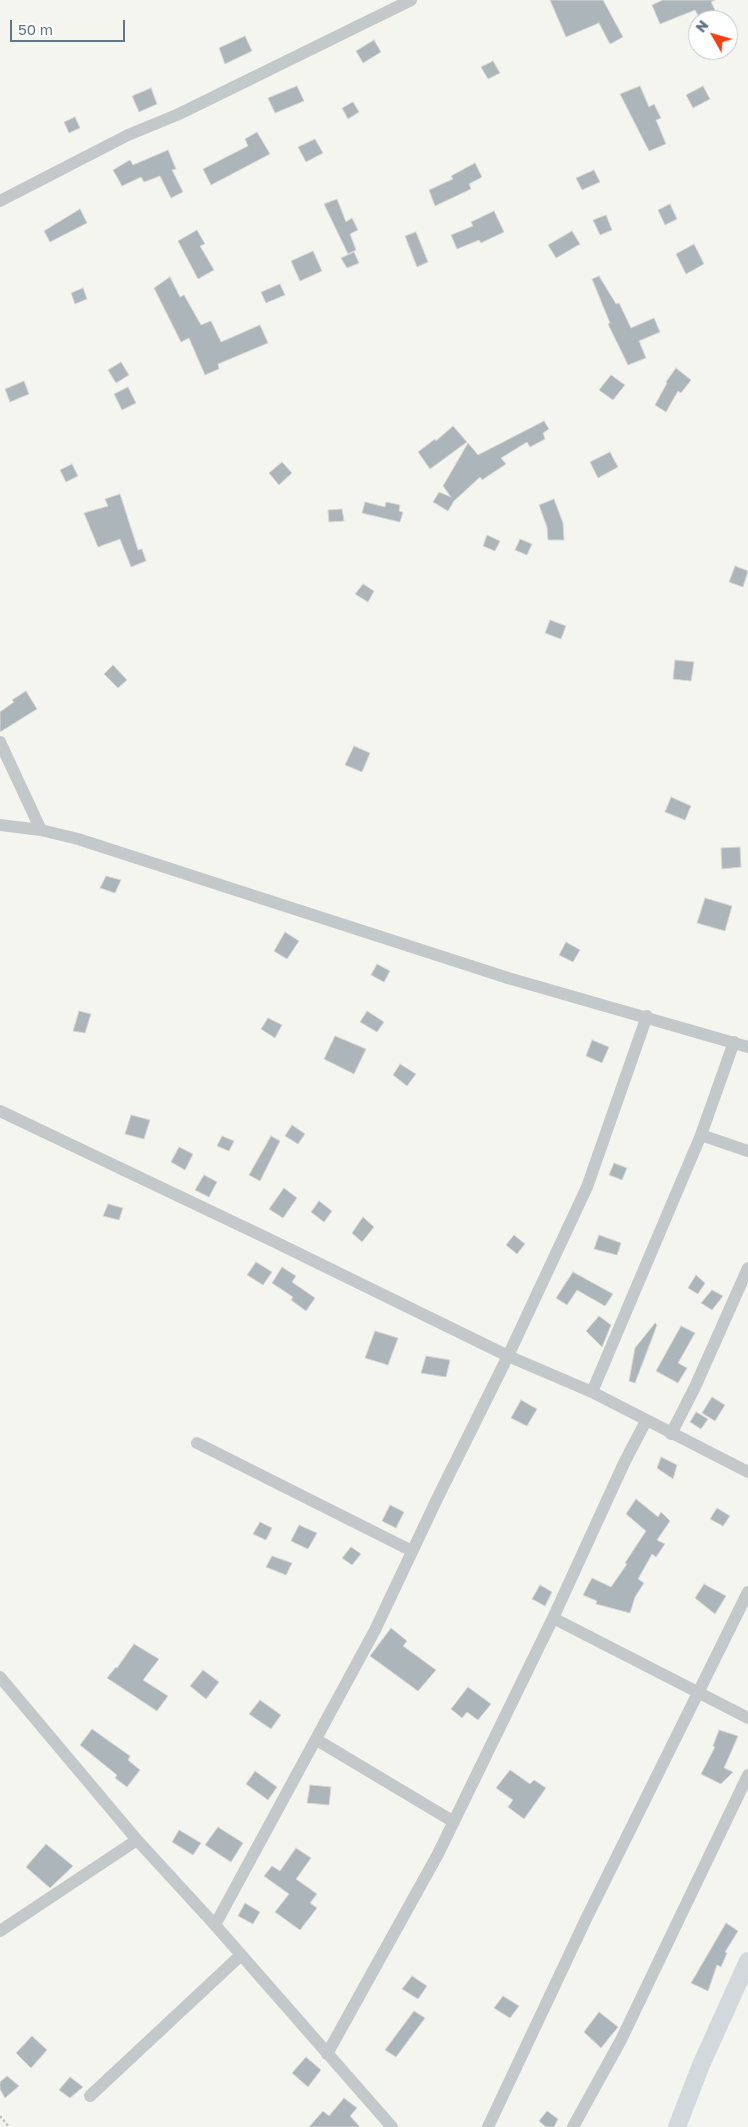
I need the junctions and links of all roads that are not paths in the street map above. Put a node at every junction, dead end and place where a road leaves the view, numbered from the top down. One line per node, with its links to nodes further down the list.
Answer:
1 (410, 0): 2 (street)
2 (0, 201)
3 (0, 742): 5 (street)
4 (0, 825): 5 (street)
5 (41, 830): 6 (street)
6 (647, 1016): 7 (street); 13 (street)
7 (734, 1042): 8 (street); 10 (street)
8 (748, 1047)
9 (0, 1111): 13 (street)
10 (701, 1136): 11 (street); 14 (street)
11 (748, 1151)
12 (748, 1268): 16 (street)
13 (508, 1356): 14 (street); 19 (street)
14 (592, 1392): 15 (street)
15 (646, 1421): 16 (street); 21 (street)
16 (671, 1434): 18 (street)
17 (197, 1443): 19 (street)
18 (748, 1472)
19 (412, 1551): 25 (street)
20 (748, 1592): 23 (street)
21 (553, 1618): 23 (street); 27 (street)
22 (0, 1677): 28 (street)
23 (698, 1692): 24 (street); 36 (street)
24 (748, 1718)
25 (317, 1740): 27 (street); 29 (street)
26 (748, 1775): 37 (street)
27 (454, 1822): 33 (street)
28 (137, 1840): 29 (street); 30 (street)
29 (216, 1925): 31 (street)
30 (0, 1931)
31 (241, 1955): 33 (street); 34 (street)
32 (748, 1961): 38 (street)
33 (327, 2054): 35 (street)
34 (90, 2096)
35 (392, 2127)
36 (488, 2127)
37 (574, 2127)
38 (677, 2127)

